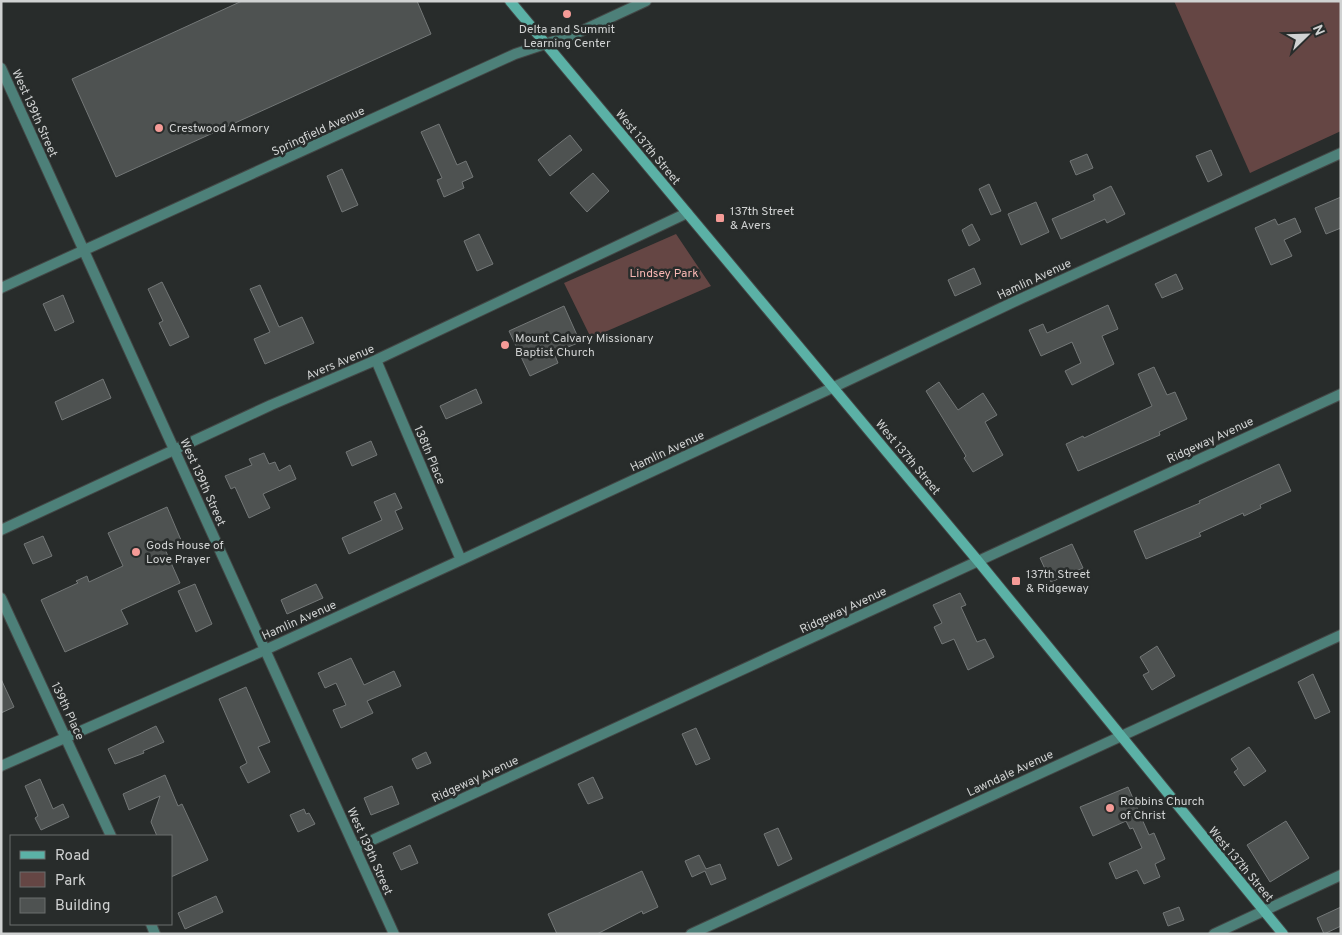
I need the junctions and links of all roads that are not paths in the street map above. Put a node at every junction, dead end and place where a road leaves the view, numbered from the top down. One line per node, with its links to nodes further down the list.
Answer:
1 (510, 1): 3 (main road, West 137th Street)
2 (646, 1): 3 (street, Springfield Avenue)
3 (546, 44): 6 (main road, West 137th Street); 7 (street, Springfield Avenue)
4 (1, 68): 7 (street, West 139th Street)
5 (1341, 153): 10 (street, Hamlin Avenue)
6 (687, 213): 9 (street, Avers Avenue); 10 (main road, West 137th Street)
7 (84, 251): 8 (street, Springfield Avenue); 12 (street, West 139th Street)
8 (1, 288)
9 (376, 360): 12 (street, Avers Avenue); 14 (street, 138th Place)
10 (834, 387): 14 (street, Hamlin Avenue); 15 (main road, West 137th Street)
11 (1341, 394): 15 (street, Ridgeway Avenue)
12 (174, 450): 13 (street, Avers Avenue); 18 (street, West 139th Street)
13 (1, 530)
14 (461, 560): 18 (street, Hamlin Avenue)
15 (978, 561): 19 (main road, West 137th Street); 23 (street, Ridgeway Avenue)
16 (1, 598): 20 (street, 139th Place)
17 (1341, 635): 19 (street, Lawndale Avenue)
18 (265, 650): 20 (street, Hamlin Avenue); 23 (street, West 139th Street)
19 (1120, 736): 25 (main road, West 137th Street); 27 (street, Lawndale Avenue)
20 (67, 737): 21 (street, Hamlin Avenue); 22 (street, 139th Place)
21 (1, 766)
22 (111, 835)
23 (355, 848): 26 (street, West 139th Street)
24 (1341, 875): 25 (street)
25 (1264, 910): 28 (street); 29 (main road, West 137th Street)
26 (394, 934)
27 (690, 934)
28 (1214, 934)
29 (1283, 934)

